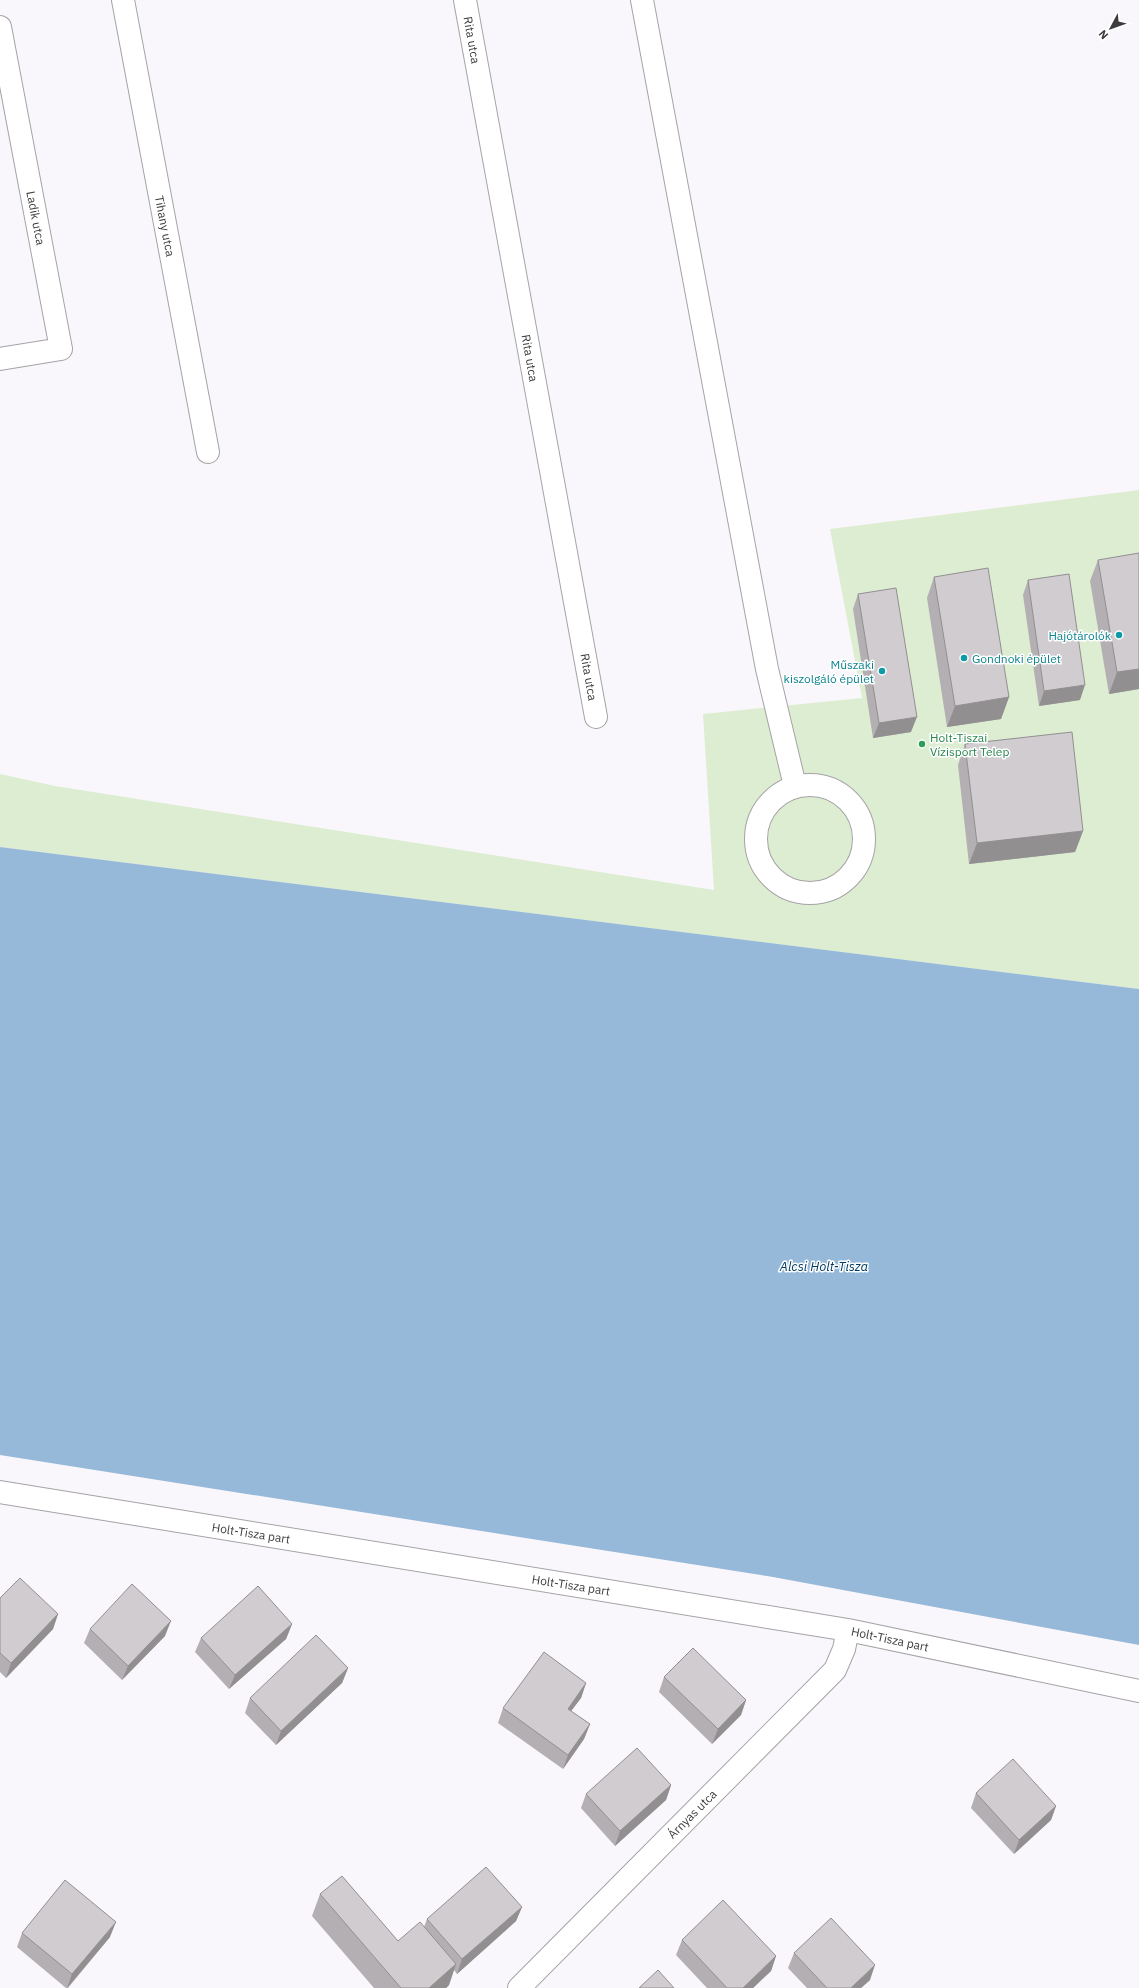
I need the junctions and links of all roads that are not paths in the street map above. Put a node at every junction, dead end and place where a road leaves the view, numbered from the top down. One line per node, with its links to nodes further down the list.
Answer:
1 (123, 0): 6 (street, Tihany utca)
2 (465, 0): 7 (street, Rita utca)
3 (642, 0): 8 (street)
4 (0, 27): 5 (street, Ladik utca)
5 (0, 359)
6 (208, 452)
7 (596, 717)
8 (795, 786): 8 (street)
9 (0, 1492): 10 (street, Holt-Tisza part)
10 (848, 1630): 11 (street, Holt-Tisza part); 12 (street, Árnyas utca)
11 (1139, 1691)
12 (520, 1988)

